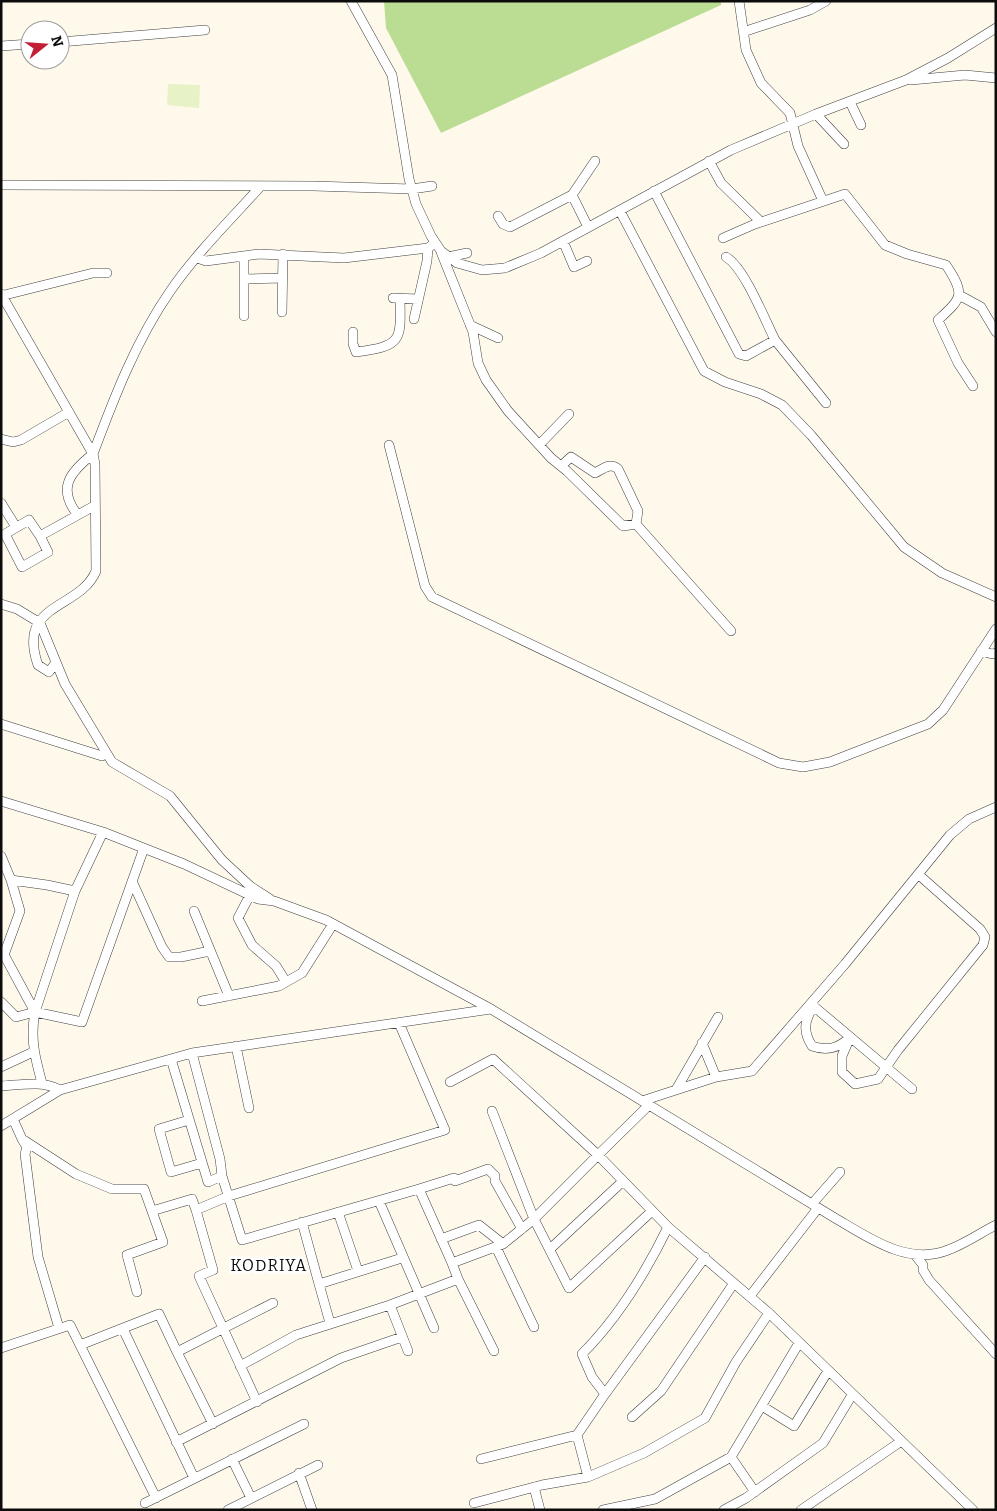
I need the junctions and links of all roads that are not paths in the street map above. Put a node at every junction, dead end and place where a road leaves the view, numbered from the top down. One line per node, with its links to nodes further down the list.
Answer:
1 (351, 1): 22 (street)
2 (739, 1): 6 (street)
3 (826, 1): 6 (street)
4 (996, 28): 11 (street)
5 (205, 30): 7 (street)
6 (743, 32): 14 (street)
7 (70, 41)
8 (20, 45): 9 (street)
9 (1, 46)
10 (996, 78): 11 (street)
11 (906, 80): 12 (street)
12 (850, 102): 13 (street); 15 (street)
13 (816, 114): 14 (street); 16 (street)
14 (793, 124): 18 (street); 25 (street)
15 (861, 125)
16 (844, 144)
17 (595, 161): 24 (street)
18 (709, 162): 23 (street); 28 (street)
19 (1, 185): 20 (street)
20 (261, 186): 22 (street); 38 (street)
21 (432, 186): 22 (street)
22 (412, 189): 32 (street)
23 (654, 191): 26 (street); 53 (street)
24 (572, 195): 27 (street); 29 (street)
25 (823, 201): 28 (street); 44 (street)
26 (620, 211): 29 (street); 69 (street)
27 (498, 216)
28 (761, 222): 30 (street)
29 (588, 227): 31 (street)
30 (724, 238)
31 (563, 241): 35 (street); 39 (street)
32 (432, 245): 34 (street); 35 (street); 45 (street)
33 (467, 253): 35 (street)
34 (283, 254): 36 (street); 41 (street)
35 (445, 254): 49 (street)
36 (244, 256): 38 (street); 42 (street)
37 (726, 256): 53 (street)
38 (197, 258): 61 (street)
39 (587, 261)
40 (107, 273): 43 (street)
41 (282, 278): 42 (street); 46 (street)
42 (244, 279): 47 (street)
43 (2, 295): 56 (street)
44 (960, 295): 51 (street); 54 (street)
45 (418, 299): 48 (street); 50 (street)
46 (282, 312)
47 (244, 316)
48 (414, 319)
49 (470, 325): 52 (street); 60 (street)
50 (353, 332)
51 (996, 332)
52 (498, 338)
53 (775, 340): 55 (street)
54 (973, 386)
55 (826, 403)
56 (69, 412): 58 (street); 61 (street)
57 (569, 414): 60 (street)
58 (1, 439)
59 (389, 445): 74 (street)
60 (539, 445): 62 (street)
61 (93, 454): 64 (street); 65 (street)
62 (561, 466): 66 (street); 66 (street)
63 (1, 503): 67 (street)
64 (94, 506): 65 (street); 71 (street)
65 (77, 514): 68 (street)
66 (636, 524): 73 (street)
67 (16, 528): 68 (street); 68 (street)
68 (40, 536)
69 (996, 597)
70 (1, 604): 71 (street)
71 (40, 623): 76 (street); 78 (street)
72 (996, 629): 74 (street)
73 (731, 631)
74 (981, 651): 75 (street)
75 (996, 653)
76 (56, 662): 77 (street); 78 (street)
77 (59, 671): 78 (street); 91 (street)
78 (48, 672)
79 (1, 724): 80 (street)
80 (102, 756)
81 (1, 801): 83 (street)
82 (996, 807): 86 (street)
83 (102, 832): 84 (street); 89 (street)
84 (144, 848): 88 (street); 90 (street)
85 (1, 856): 87 (street)
86 (919, 875): 100 (street); 114 (street)
87 (10, 880): 89 (street); 95 (street)
88 (132, 881): 94 (street); 103 (street)
89 (75, 891): 103 (street)
90 (250, 895): 91 (street); 96 (street)
91 (274, 902): 93 (street)
92 (194, 912): 94 (street)
93 (333, 924): 96 (street); 101 (street)
94 (210, 951): 97 (street)
95 (3, 953): 103 (street)
96 (286, 982): 97 (street)
97 (229, 996): 98 (street)
98 (202, 1001)
99 (1, 1002): 102 (street)
100 (813, 1005): 107 (street); 107 (street); 115 (street)
101 (491, 1009): 106 (street); 122 (street)
102 (11, 1012): 103 (street); 104 (street)
103 (35, 1012): 110 (street)
104 (1, 1014)
105 (718, 1017): 108 (street)
106 (399, 1023): 109 (street); 135 (street)
107 (850, 1037): 114 (street); 114 (street)
108 (702, 1043): 115 (street); 119 (street)
109 (236, 1046): 111 (street); 123 (street)
110 (33, 1052): 113 (street); 117 (street)
111 (192, 1054): 112 (street); 132 (street)
112 (171, 1059): 121 (street); 126 (street)
113 (1, 1067)
114 (885, 1067): 120 (street)
115 (716, 1077): 119 (street)
116 (450, 1082): 129 (street)
117 (42, 1084): 118 (street); 121 (street)
118 (1, 1086)
119 (677, 1088): 122 (street)
120 (912, 1089)
121 (60, 1090): 125 (street)
122 (645, 1103): 129 (street); 137 (street)
123 (249, 1108)
124 (492, 1112): 142 (street)
125 (13, 1119): 127 (street); 128 (street)
126 (189, 1120): 130 (street); 130 (street)
127 (1, 1126)
128 (22, 1139): 139 (street); 166 (street)
129 (598, 1155): 133 (street); 142 (street)
130 (202, 1163): 132 (street)
131 (840, 1172): 137 (street)
132 (222, 1176): 135 (street)
133 (622, 1182): 140 (street); 149 (street)
134 (419, 1189): 136 (street); 146 (street); 147 (street)
135 (230, 1196): 138 (street); 143 (street)
136 (379, 1201): 141 (street); 152 (street)
137 (815, 1206): 150 (street); 160 (street)
138 (196, 1210): 139 (street); 169 (street)
139 (152, 1211): 158 (street)
140 (652, 1211): 145 (street); 149 (street)
141 (338, 1212): 143 (street); 154 (street)
142 (534, 1219): 146 (street); 149 (street)
143 (302, 1222): 157 (street)
144 (996, 1225): 150 (street)
145 (668, 1227): 151 (street); 180 (street)
146 (522, 1229): 148 (street)
147 (441, 1239): 148 (street); 153 (street)
148 (499, 1246): 153 (street); 165 (street)
149 (550, 1249)
150 (914, 1255): 177 (street)
151 (705, 1257): 156 (street); 180 (street)
152 (402, 1258): 154 (street); 159 (street)
153 (452, 1263): 155 (street)
154 (358, 1271): 157 (street)
155 (458, 1279): 159 (street); 175 (street)
156 (734, 1283): 160 (street); 184 (street)
157 (320, 1284): 164 (street)
158 (137, 1292)
159 (420, 1295): 162 (street); 167 (street)
160 (750, 1296): 163 (street)
161 (273, 1303): 169 (street)
162 (390, 1305): 164 (street); 170 (street)
163 (769, 1313): 171 (street); 195 (street)
164 (330, 1323): 178 (street)
165 (534, 1327)
166 (59, 1328): 172 (street); 173 (street)
167 (434, 1328)
168 (123, 1329): 172 (street); 176 (street); 188 (street)
169 (222, 1329): 176 (street); 178 (street)
170 (402, 1337): 174 (street); 182 (street)
171 (799, 1343): 179 (street); 183 (street)
172 (80, 1345): 199 (street)
173 (1, 1348)
174 (408, 1351)
175 (494, 1351)
176 (177, 1352): 185 (street)
177 (996, 1354)
178 (240, 1366): 182 (street)
179 (828, 1371): 181 (street); 183 (street)
180 (605, 1394): 187 (street)
181 (852, 1395): 189 (street); 198 (street)
182 (257, 1402): 185 (street)
183 (762, 1406): 190 (street)
184 (632, 1418)
185 (212, 1424): 188 (street)
186 (304, 1424): 192 (street)
187 (577, 1436): 191 (street); 195 (street)
188 (176, 1442): 196 (street)
189 (900, 1442): 209 (street); 210 (street)
190 (731, 1457): 198 (street); 203 (street)
191 (481, 1459)
192 (232, 1460): 196 (street); 200 (street)
193 (318, 1465): 194 (street)
194 (299, 1473): 200 (street); 205 (street)
195 (588, 1477): 197 (street)
196 (194, 1478): 199 (street)
197 (534, 1487): 201 (street); 206 (street)
198 (755, 1492): 208 (street)
199 (156, 1498): 202 (street)
200 (251, 1498): 204 (street)
201 (474, 1503)
202 (145, 1504)
203 (636, 1506): 207 (street)
204 (228, 1510)
205 (312, 1510)
206 (540, 1510)
207 (603, 1510)
208 (724, 1510)
209 (801, 1510)
210 (973, 1510)

